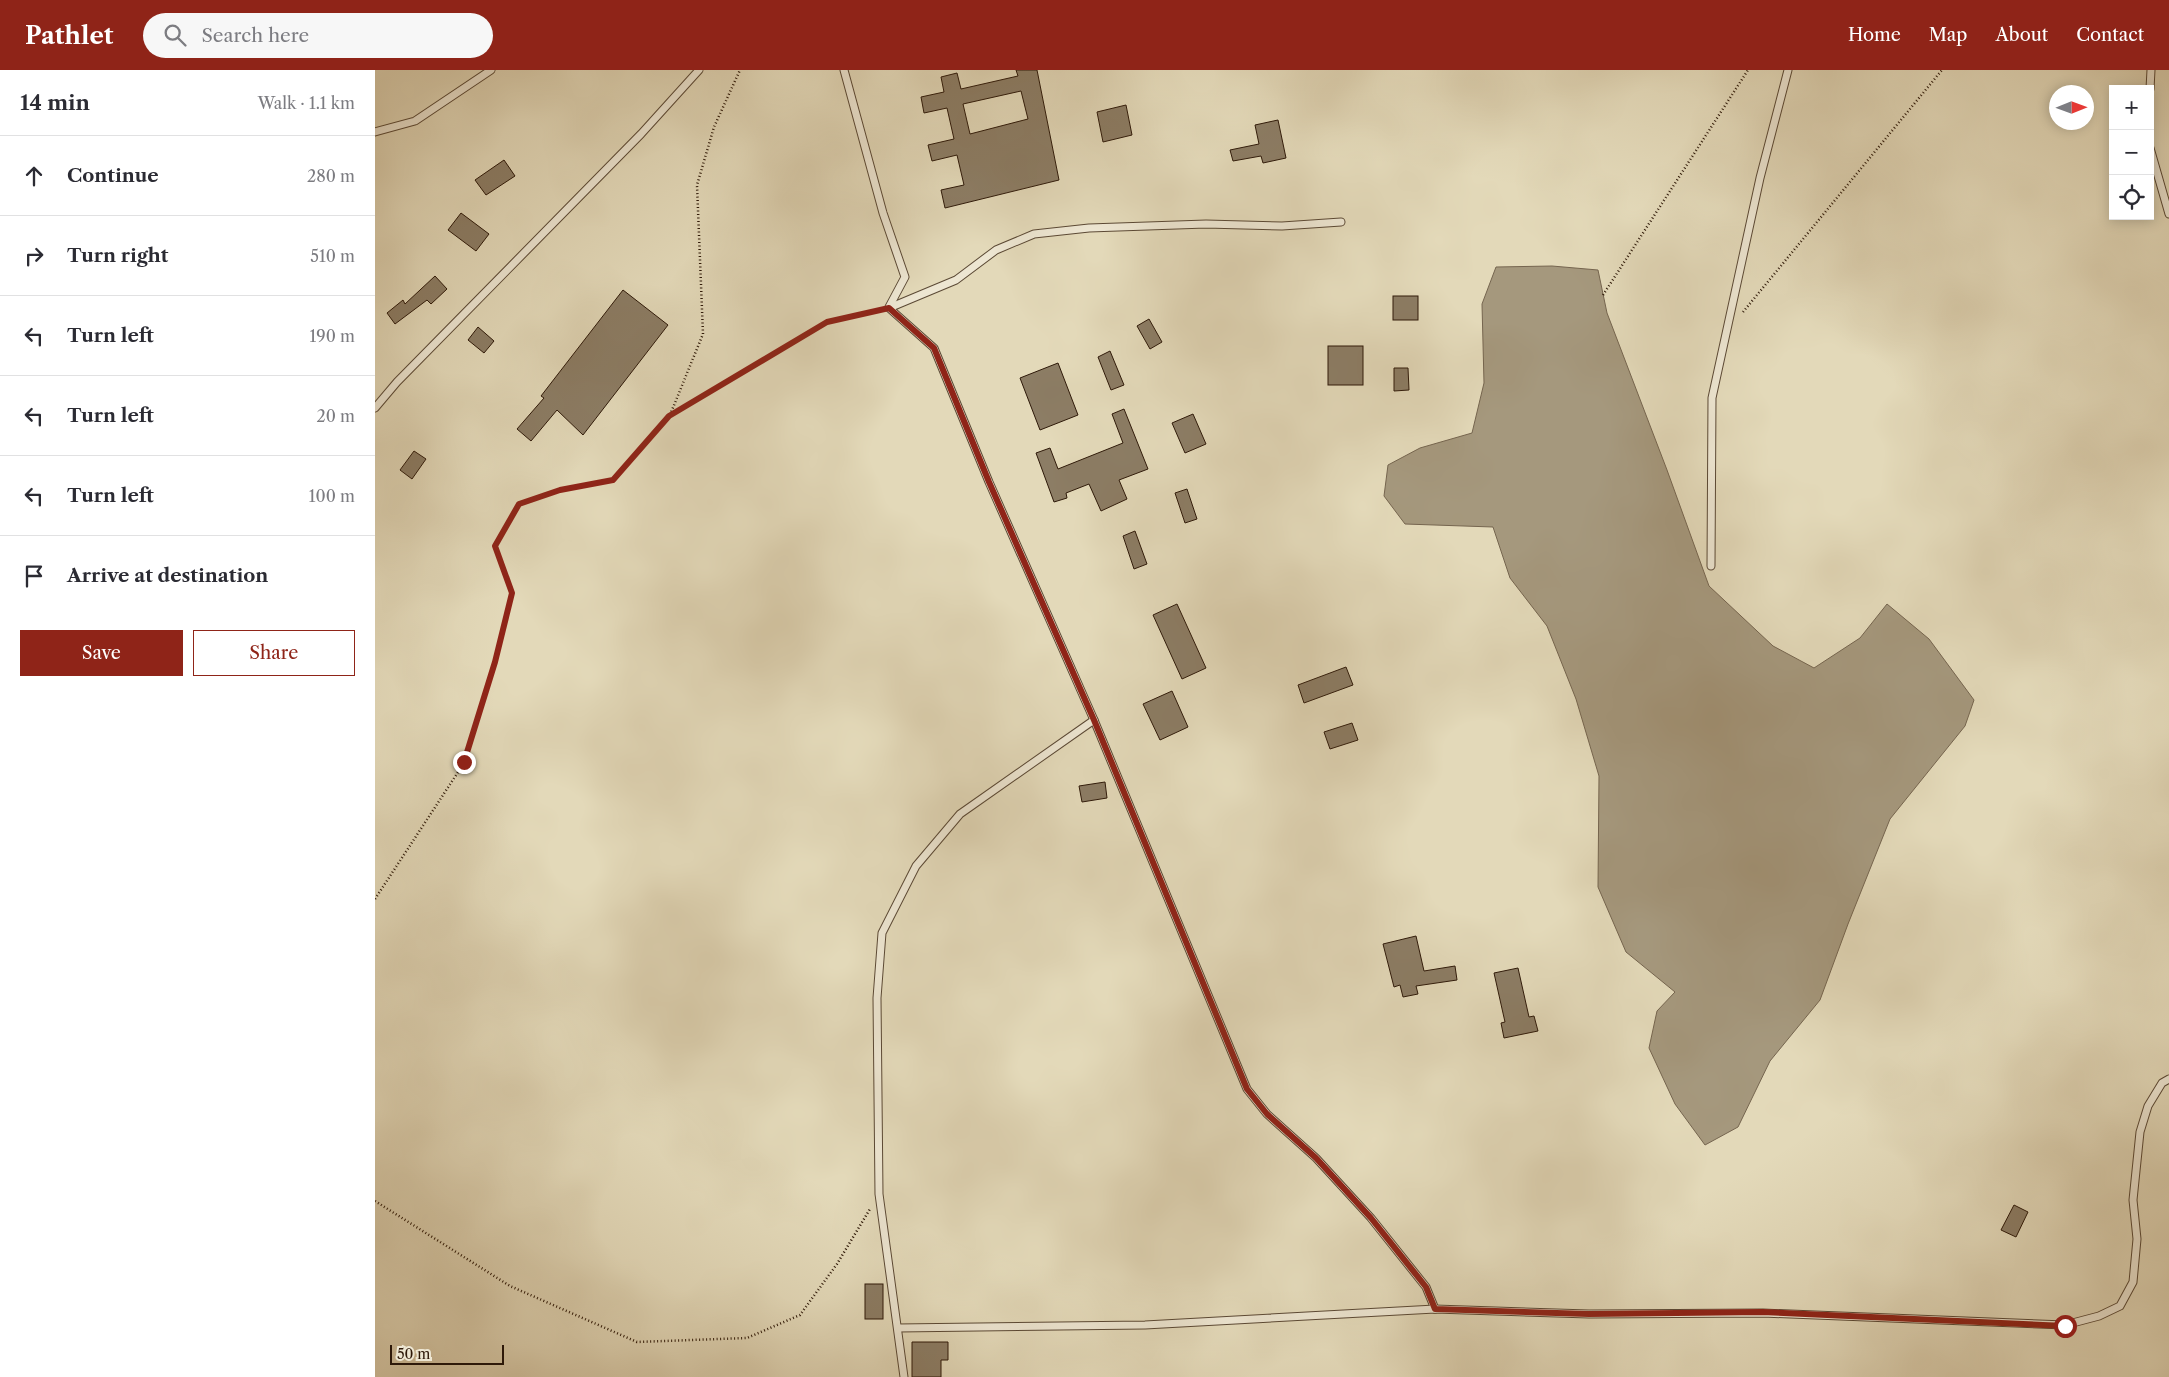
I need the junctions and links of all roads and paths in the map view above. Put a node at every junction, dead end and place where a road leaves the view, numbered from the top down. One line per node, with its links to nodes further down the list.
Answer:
1 (491, 70): 10 (lane)
2 (699, 70): 17 (lane)
3 (740, 70): 18 (path)
4 (843, 70): 15 (lane)
5 (1747, 70): 14 (path)
6 (1788, 70): 19 (lane)
7 (1942, 70): 16 (path)
8 (2151, 70): 9 (lane)
9 (2150, 85)
10 (375, 132)
11 (2154, 162): 12 (lane)
12 (2169, 214)
13 (1341, 222): 15 (lane)
14 (1603, 295)
15 (889, 308): 18 (path); 20 (lane)
16 (1739, 317)
17 (375, 408)
18 (669, 416): 21 (path)
19 (1711, 566)
20 (1094, 720): 23 (lane); 25 (lane)
21 (375, 899)
22 (2169, 1079): 25 (lane)
23 (879, 1194): 24 (path); 26 (lane)
24 (375, 1201)
25 (1435, 1309): 26 (lane)
26 (898, 1328): 27 (lane)
27 (904, 1377)

